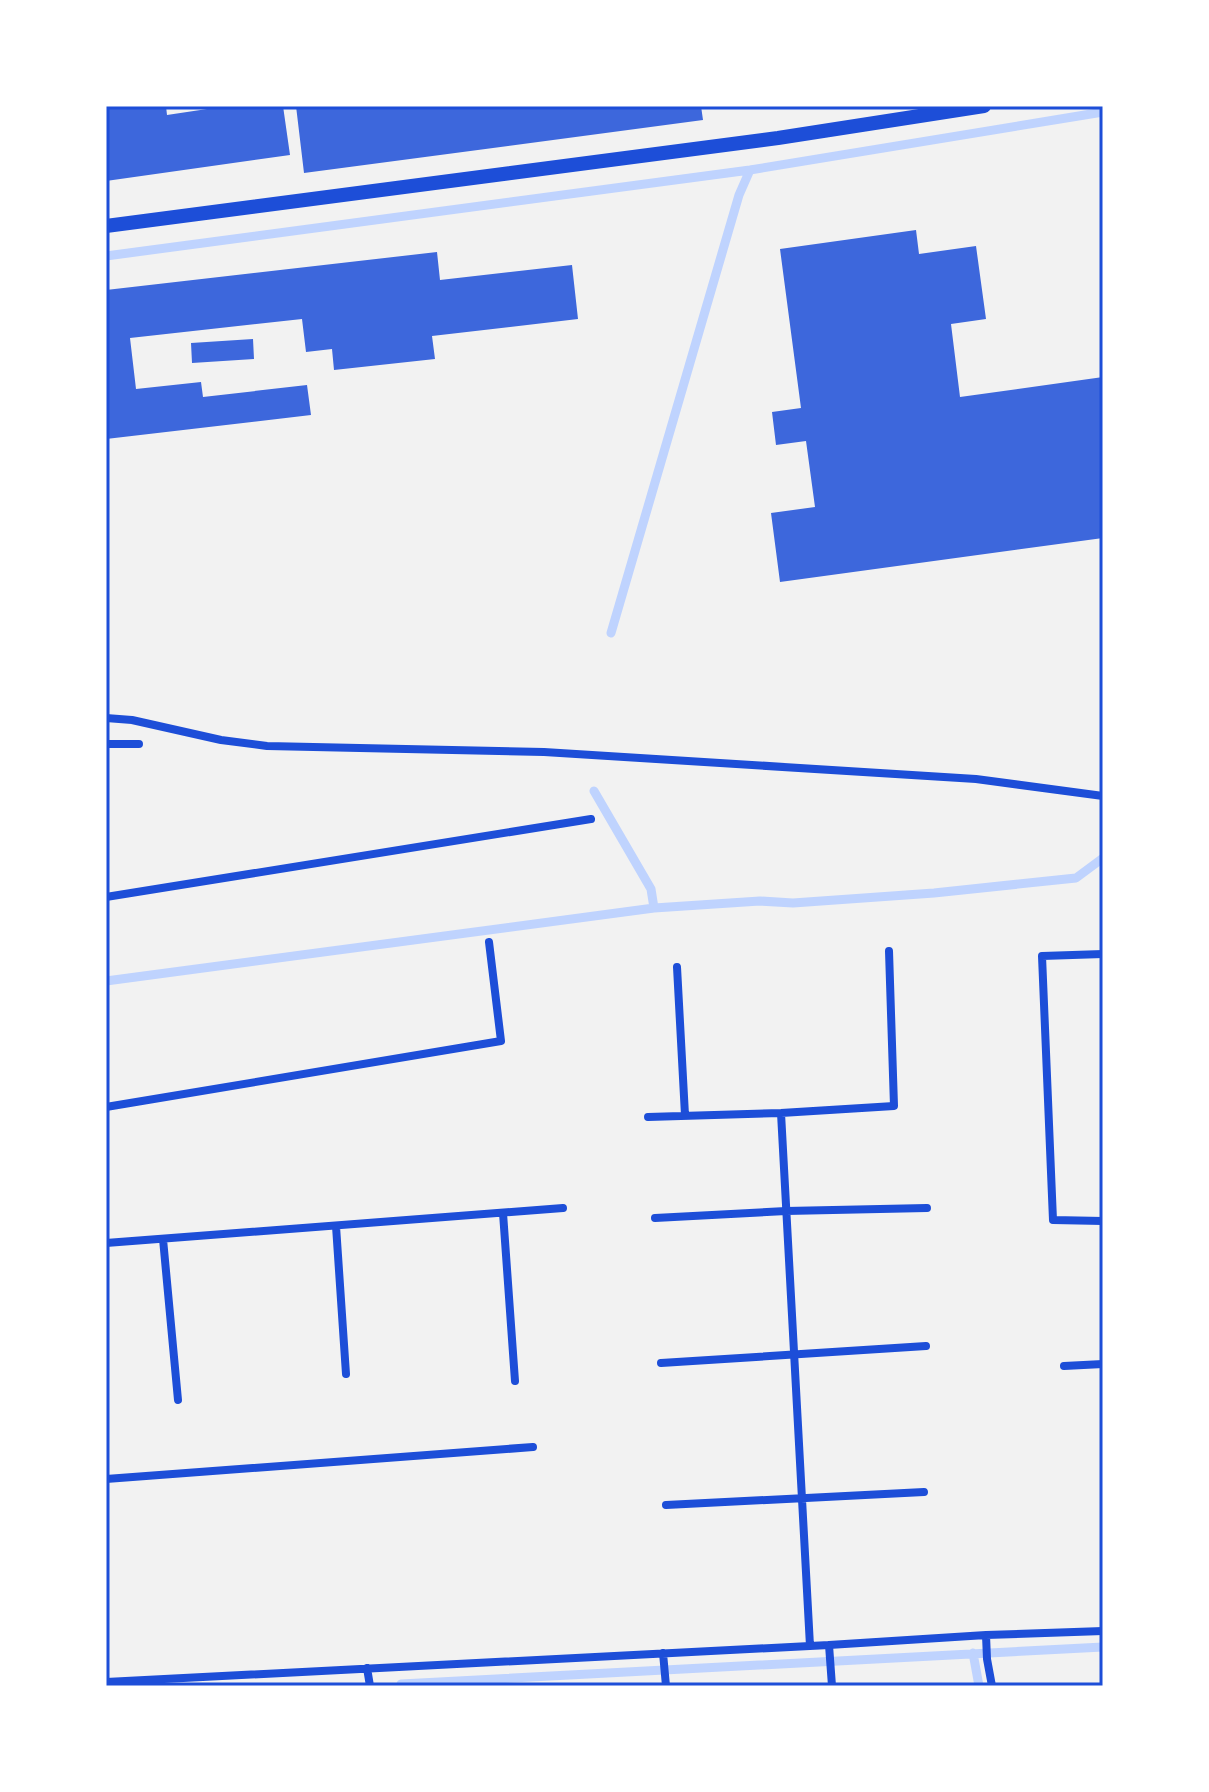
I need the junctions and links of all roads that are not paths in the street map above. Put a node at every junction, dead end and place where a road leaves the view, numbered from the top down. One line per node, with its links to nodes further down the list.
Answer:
1 (984, 106): 2 (street)
2 (106, 226)
3 (106, 718): 6 (street)
4 (106, 744): 5 (street)
5 (139, 744)
6 (1103, 796)
7 (591, 819): 8 (street)
8 (106, 897)
9 (489, 942): 13 (street)
10 (889, 951): 14 (street)
11 (1103, 954): 22 (street)
12 (677, 967): 15 (street)
13 (106, 1107)
14 (781, 1113): 15 (street); 19 (street)
15 (685, 1115): 16 (street)
16 (648, 1117)
17 (563, 1208): 20 (street)
18 (927, 1208): 19 (street)
19 (786, 1211): 21 (street); 27 (street)
20 (503, 1213): 23 (street); 32 (street)
21 (655, 1218)
22 (1103, 1221)
23 (336, 1226): 24 (street); 31 (street)
24 (163, 1239): 25 (street); 33 (street)
25 (106, 1243)
26 (926, 1346): 27 (street)
27 (794, 1354): 28 (street); 37 (street)
28 (661, 1363)
29 (1103, 1364): 30 (street)
30 (1064, 1366)
31 (346, 1374)
32 (515, 1381)
33 (178, 1400)
34 (533, 1447): 35 (street)
35 (106, 1479)
36 (924, 1492): 37 (street)
37 (802, 1498): 38 (street); 41 (street)
38 (666, 1505)
39 (1103, 1631): 40 (street)
40 (986, 1635): 42 (street); 49 (street)
41 (810, 1646): 42 (street); 43 (street)
42 (829, 1650): 48 (street)
43 (663, 1653): 44 (street); 45 (street)
44 (367, 1668): 46 (street); 47 (street)
45 (665, 1681)
46 (106, 1682)
47 (370, 1686)
48 (832, 1686)
49 (992, 1686)

